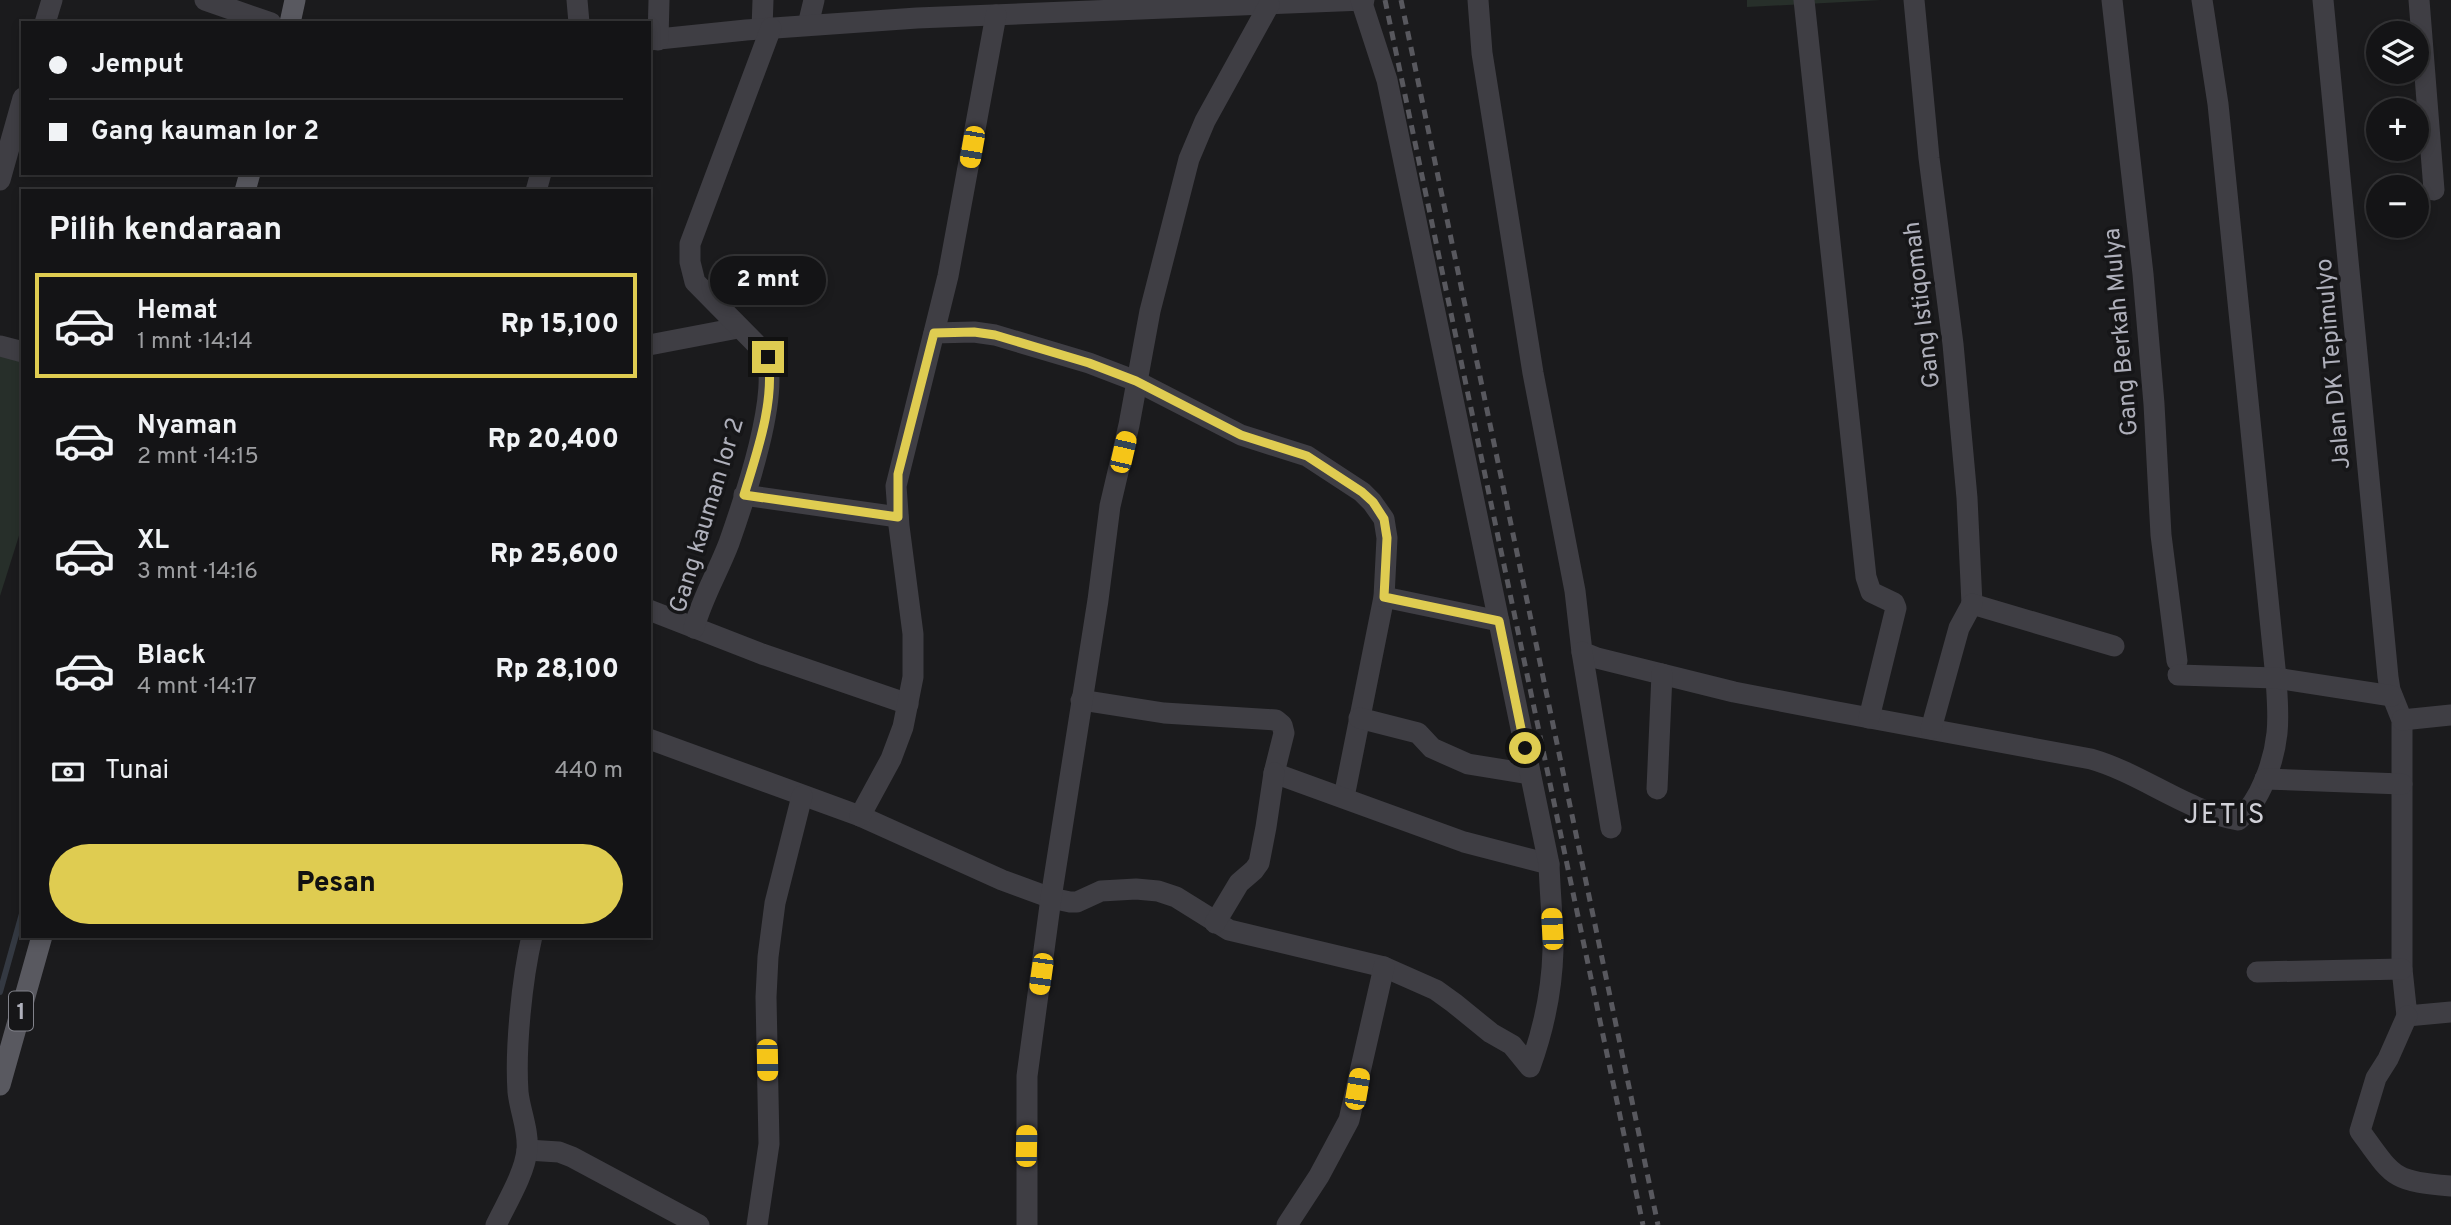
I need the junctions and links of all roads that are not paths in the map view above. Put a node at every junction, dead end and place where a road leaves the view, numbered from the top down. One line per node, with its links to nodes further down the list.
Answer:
1 (52, 0): 19 (street)
2 (205, 0): 20 (street)
3 (295, 0): 21 (main road)
4 (577, 0): 22 (street)
5 (659, 0): 25 (street)
6 (763, 0): 24 (street, Gang kauman lor 2)
7 (814, 0): 23 (street)
8 (1363, 0): 16 (street); 40 (street)
9 (1478, 0): 43 (street)
10 (1804, 0): 51 (street)
11 (1914, 0): 38 (street, Gang Istiqomah)
12 (2202, 0): 45 (street)
13 (2323, 0): 46 (street, Jalan DK Tepimulyo)
14 (2419, 0): 28 (street)
15 (2113, 4): 45 (street, Gang Berkah Mulya)
16 (1269, 5): 18 (street); 34 (street)
17 (918, 9): 18 (street); 23 (street)
18 (996, 15): 30 (street)
19 (46, 21)
20 (265, 21)
21 (290, 21)
22 (579, 21)
23 (808, 25): 24 (street)
24 (762, 29): 25 (street); 29 (street, Gang kauman lor 2)
25 (654, 40)
26 (21, 105): 27 (street)
27 (0, 180)
28 (2434, 190)
29 (738, 328): 31 (street); 35 (street, Gang kauman lor 2)
30 (934, 333): 34 (street); 36 (street)
31 (651, 345)
32 (0, 346): 33 (street)
33 (21, 351)
34 (1136, 381): 37 (street); 47 (street)
35 (744, 495): 36 (street); 41 (street, Gang kauman lor 2)
36 (898, 517): 48 (street)
37 (1384, 597): 40 (street); 50 (street)
38 (1972, 604): 42 (street); 53 (street)
39 (651, 611): 41 (street)
40 (1499, 621): 56 (street)
41 (694, 628): 48 (street, Gang kauman lor 2)
42 (2114, 646)
43 (1582, 652): 44 (street); 63 (street)
44 (1662, 674): 51 (street); 59 (street)
45 (2276, 678): 46 (street); 57 (street)
46 (2392, 696): 52 (street, Jalan DK Tepimulyo)
47 (1081, 701): 55 (street); 65 (street)
48 (908, 704): 62 (street)
49 (2451, 715): 52 (street)
50 (1359, 718): 56 (street); 61 (street)
51 (1869, 718): 53 (street)
52 (2402, 720): 58 (street)
53 (1931, 729): 57 (street)
54 (651, 740): 60 (street)
55 (1274, 773): 61 (street); 66 (street)
56 (1530, 774): 64 (street)
57 (2265, 779): 58 (street)
58 (2402, 784): 70 (street)
59 (1657, 789)
60 (802, 796): 62 (street); 79 (street)
61 (1343, 797): 64 (street)
62 (860, 816): 65 (street)
63 (1611, 828)
64 (1549, 864): 69 (street)
65 (1051, 898): 66 (street); 80 (street)
66 (1215, 923): 69 (street)
67 (41, 938): 74 (main road, 1)
68 (530, 938): 75 (street)
69 (1384, 967): 81 (street)
70 (2402, 969): 71 (street); 73 (street)
71 (2257, 972)
72 (2451, 1012): 73 (street)
73 (2407, 1016): 76 (street)
74 (0, 1086)
75 (527, 1150): 77 (street); 78 (street)
76 (2451, 1186)
77 (496, 1225)
78 (699, 1225)
79 (757, 1225)
80 (1027, 1225)
81 (1287, 1225)

